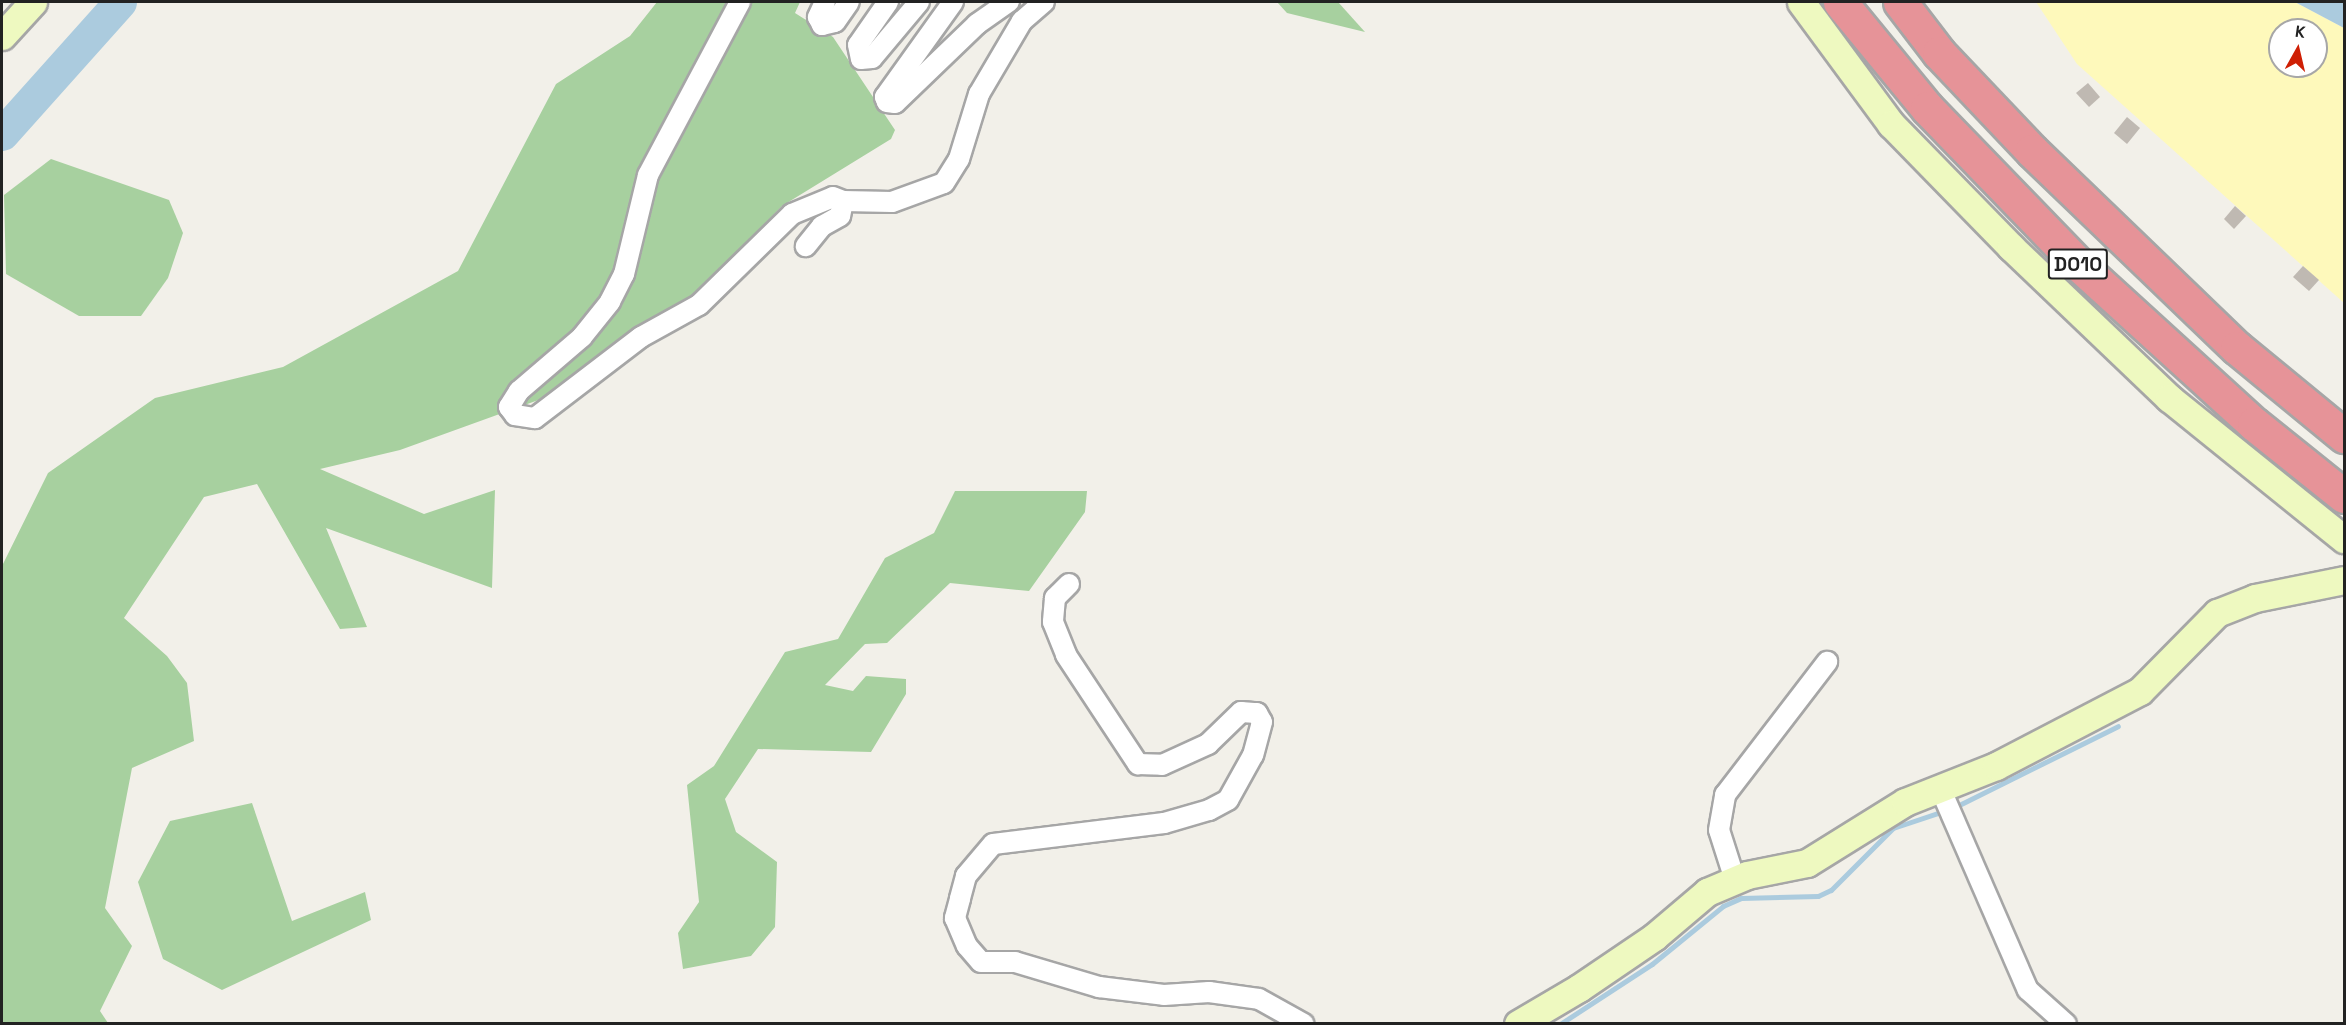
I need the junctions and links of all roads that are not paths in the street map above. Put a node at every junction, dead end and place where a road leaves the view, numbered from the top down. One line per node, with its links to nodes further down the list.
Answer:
1 (33, 2): 14 (street)
2 (740, 2): 16 (street)
3 (825, 2): 4 (street)
4 (849, 2)
5 (888, 2): 6 (street)
6 (919, 2)
7 (953, 2): 8 (street)
8 (1009, 2)
9 (1044, 2): 16 (street)
10 (1801, 2): 20 (street)
11 (1840, 2): 19 (highway, D010)
12 (1900, 2): 15 (highway, D010)
13 (1929, 2): 15 (highway)
14 (2, 36)
15 (1962, 76): 18 (highway, D010)
16 (843, 201): 17 (street)
17 (806, 246)
18 (2344, 436)
19 (2344, 496)
20 (2344, 538)
21 (2344, 580): 24 (street)
22 (1069, 584): 26 (street)
23 (1827, 662): 25 (street)
24 (1940, 788): 25 (street); 28 (street)
25 (1735, 880): 27 (street)
26 (1304, 1023)
27 (1518, 1023)
28 (2066, 1023)

